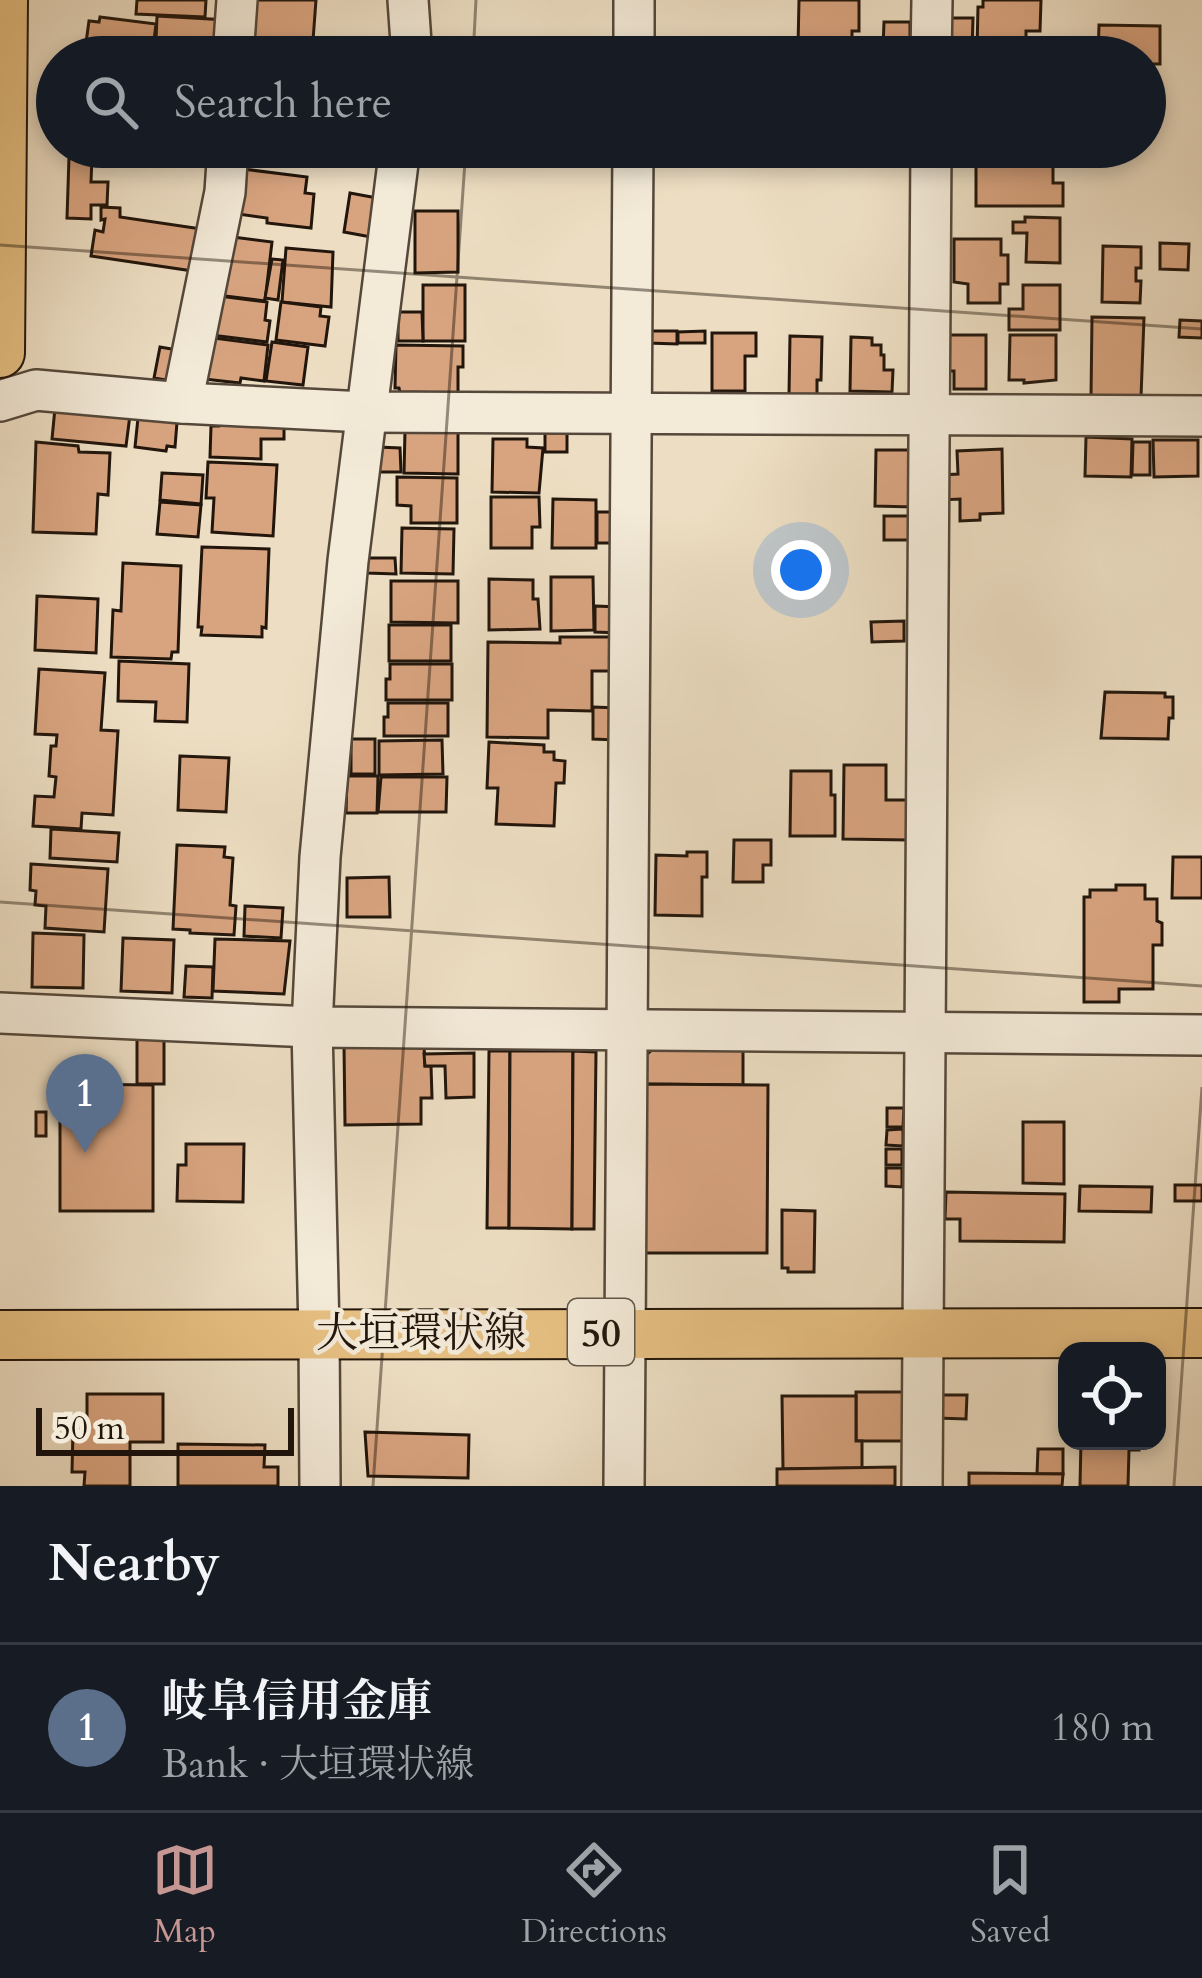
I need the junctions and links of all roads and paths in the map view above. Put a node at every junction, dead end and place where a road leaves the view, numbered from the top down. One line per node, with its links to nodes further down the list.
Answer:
1 (3, 0): 14 (main road)
2 (237, 0): 6 (street)
3 (408, 0): 7 (street)
4 (634, 0): 8 (street)
5 (932, 0): 9 (street)
6 (234, 36)
7 (411, 36)
8 (634, 36)
9 (931, 36)
10 (227, 168): 16 (street)
11 (397, 168): 17 (street)
12 (633, 168): 18 (street)
13 (931, 168): 19 (street)
14 (0, 353)
15 (0, 401): 16 (street)
16 (182, 404): 17 (street)
17 (365, 412): 18 (street); 22 (street)
18 (632, 413): 19 (street); 23 (street)
19 (929, 415): 20 (street); 24 (street)
20 (1202, 416)
21 (0, 1013): 22 (street)
22 (312, 1027): 23 (street); 26 (street)
23 (628, 1028): 24 (street); 27 (street)
24 (925, 1033): 25 (street); 28 (street)
25 (1202, 1035)
26 (320, 1332): 27 (main road, 大垣環状線 / 50); 30 (main road, 大垣環状線 / 50); 31 (street)
27 (626, 1332): 28 (main road, 大垣環状線 / 50); 32 (street)
28 (922, 1333): 29 (main road, 大垣環状線 / 50); 33 (street)
29 (1202, 1333)
30 (0, 1335)
31 (320, 1486)
32 (624, 1486)
33 (922, 1486)

